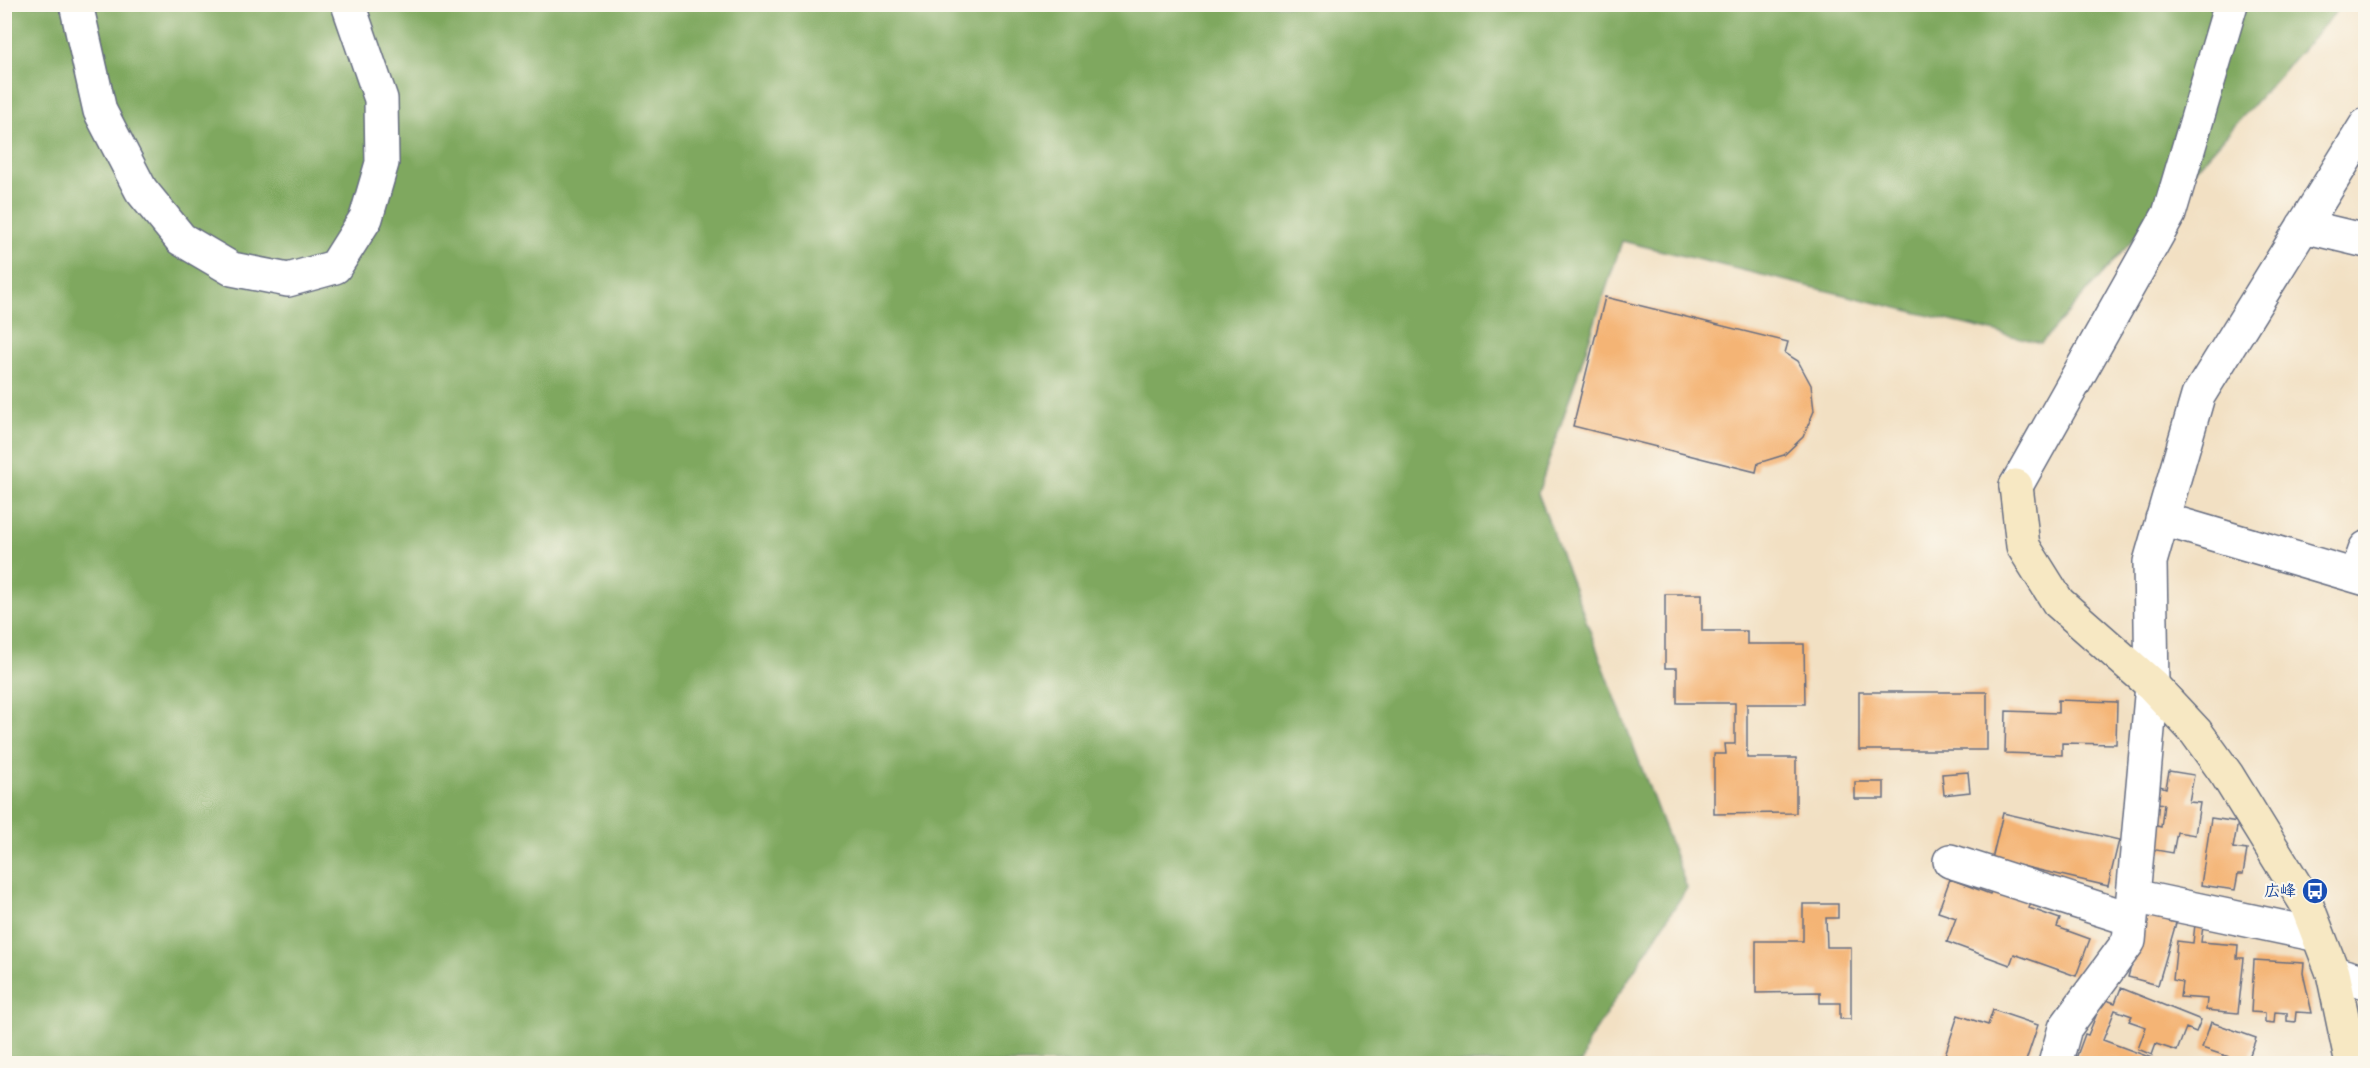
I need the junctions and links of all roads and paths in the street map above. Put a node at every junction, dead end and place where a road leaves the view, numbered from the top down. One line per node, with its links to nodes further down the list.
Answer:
1 (76, 4): 2 (street)
2 (348, 4)
3 (2231, 4): 9 (street)
4 (2366, 125): 5 (street)
5 (2303, 226): 6 (street); 7 (street)
6 (2366, 241)
7 (2162, 519): 8 (street); 9 (street)
8 (2362, 568)
9 (2152, 685): 11 (street); 12 (street)
10 (1950, 861): 11 (street)
11 (2132, 908): 12 (street); 15 (street)
12 (2318, 935): 13 (street)
13 (2333, 974): 14 (street); 16 (street)
14 (2366, 982)
15 (2055, 1064)
16 (2352, 1064)

